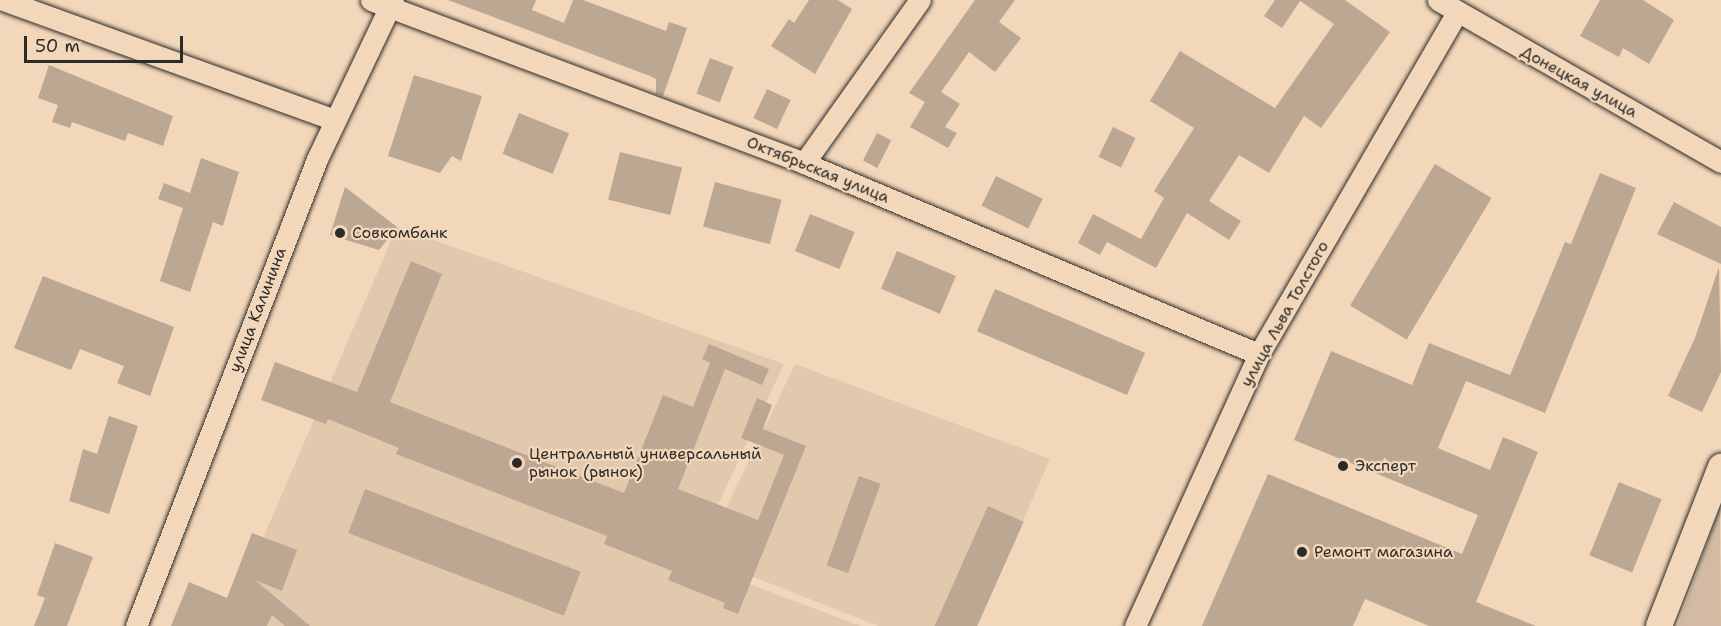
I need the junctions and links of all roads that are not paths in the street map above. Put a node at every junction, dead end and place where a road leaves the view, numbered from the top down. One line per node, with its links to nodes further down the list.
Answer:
1 (3, 0): 6 (street)
2 (920, 0): 8 (street)
3 (1438, 0): 5 (street, Донецкая улица)
4 (384, 2): 6 (street, улица Калинина); 8 (street, Октябрьская улица)
5 (1457, 13): 7 (street, Донецкая улица); 9 (street, улица Льва Толстого)
6 (335, 120): 11 (street, улица Калинина)
7 (1721, 162)
8 (804, 163): 9 (street, Октябрьская улица)
9 (1259, 354): 12 (street, улица Льва Толстого)
10 (1721, 467): 13 (main road)
11 (136, 626)
12 (1135, 626)
13 (1659, 626)

